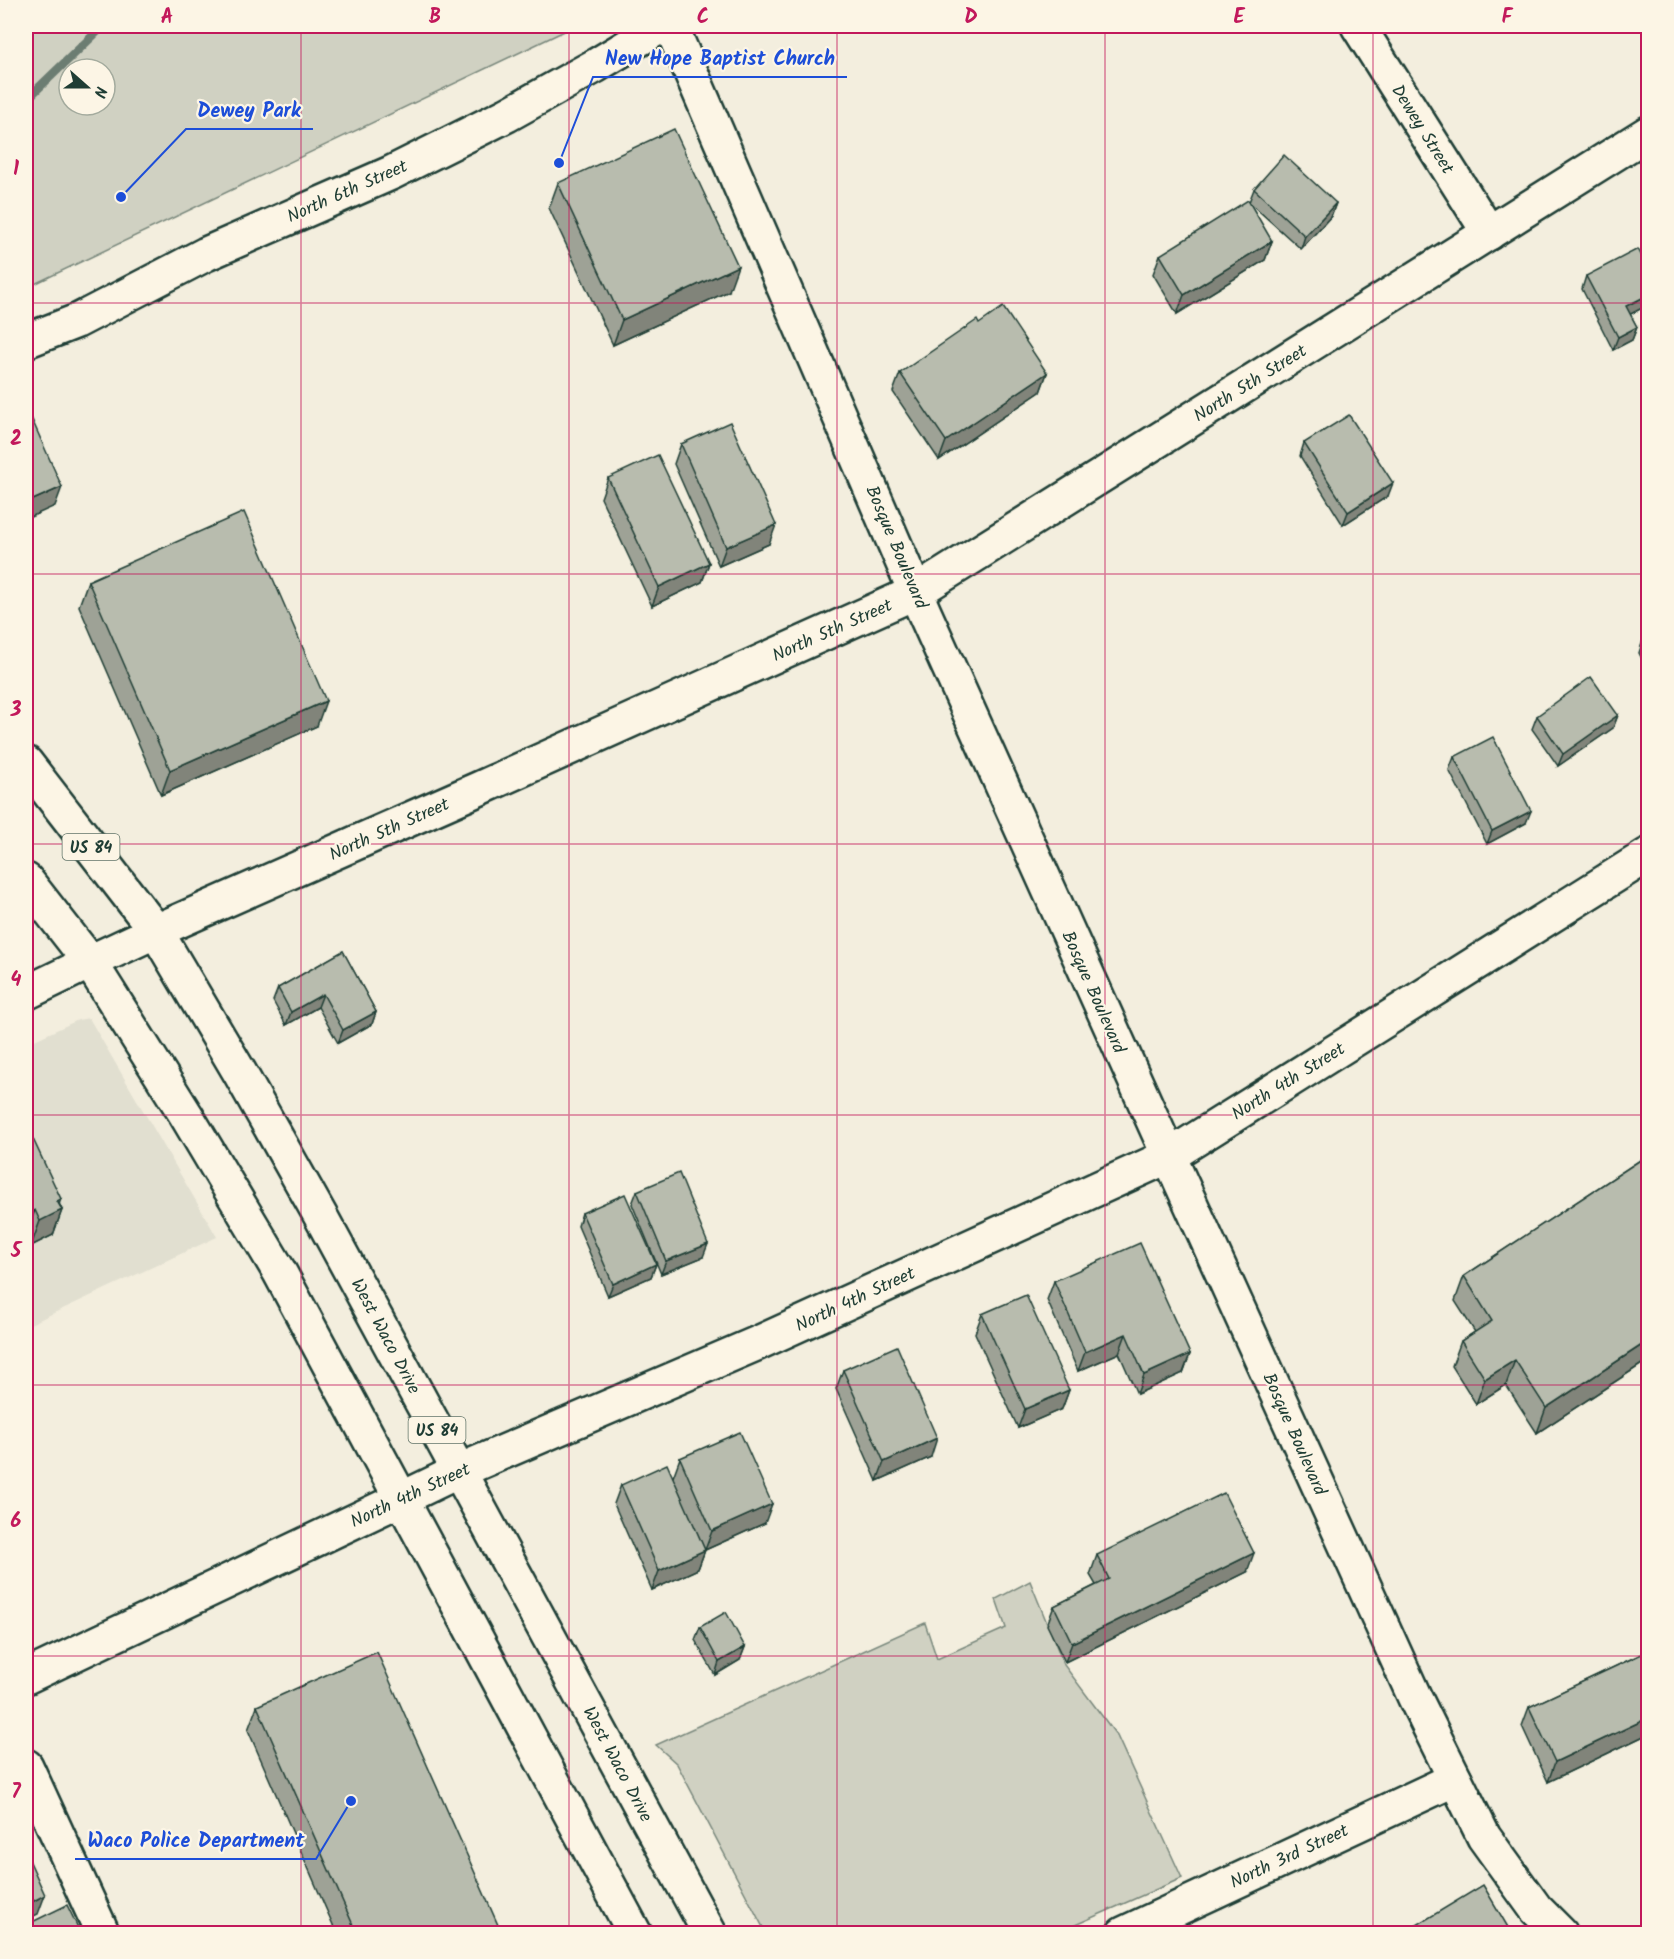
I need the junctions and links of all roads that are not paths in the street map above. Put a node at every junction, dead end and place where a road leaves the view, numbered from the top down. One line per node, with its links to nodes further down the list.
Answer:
1 (661, 26): 6 (main road, North 6th Street)
2 (671, 26): 7 (main road, Bosque Boulevard)
3 (1358, 26): 5 (main road, Dewey Street)
4 (1648, 133): 5 (main road, North 5th Street)
5 (1488, 233): 7 (main road, North 5th Street)
6 (26, 341)
7 (916, 592): 11 (main road, North 5th Street); 14 (main road, Bosque Boulevard)
8 (26, 763): 11 (main road, West Waco Drive / US 84)
9 (1648, 855): 14 (main road, North 4th Street)
10 (26, 879): 12 (main road)
11 (156, 931): 12 (main road, North 5th Street); 15 (main road, West Waco Drive / US 84)
12 (90, 962): 13 (main road, North 5th Street); 16 (main road)
13 (26, 993)
14 (1169, 1156): 15 (main road, North 4th Street); 19 (main road, Bosque Boulevard)
15 (459, 1471): 16 (main road, North 4th Street); 22 (main road, West Waco Drive / US 84)
16 (401, 1499): 17 (main road, North 4th Street); 21 (main road)
17 (26, 1677)
18 (26, 1766): 20 (main road)
19 (1455, 1779): 23 (main road, North 3rd Street); 24 (main road, Bosque Boulevard)
20 (104, 1934)
21 (635, 1934)
22 (710, 1934)
23 (1123, 1934)
24 (1561, 1934)

